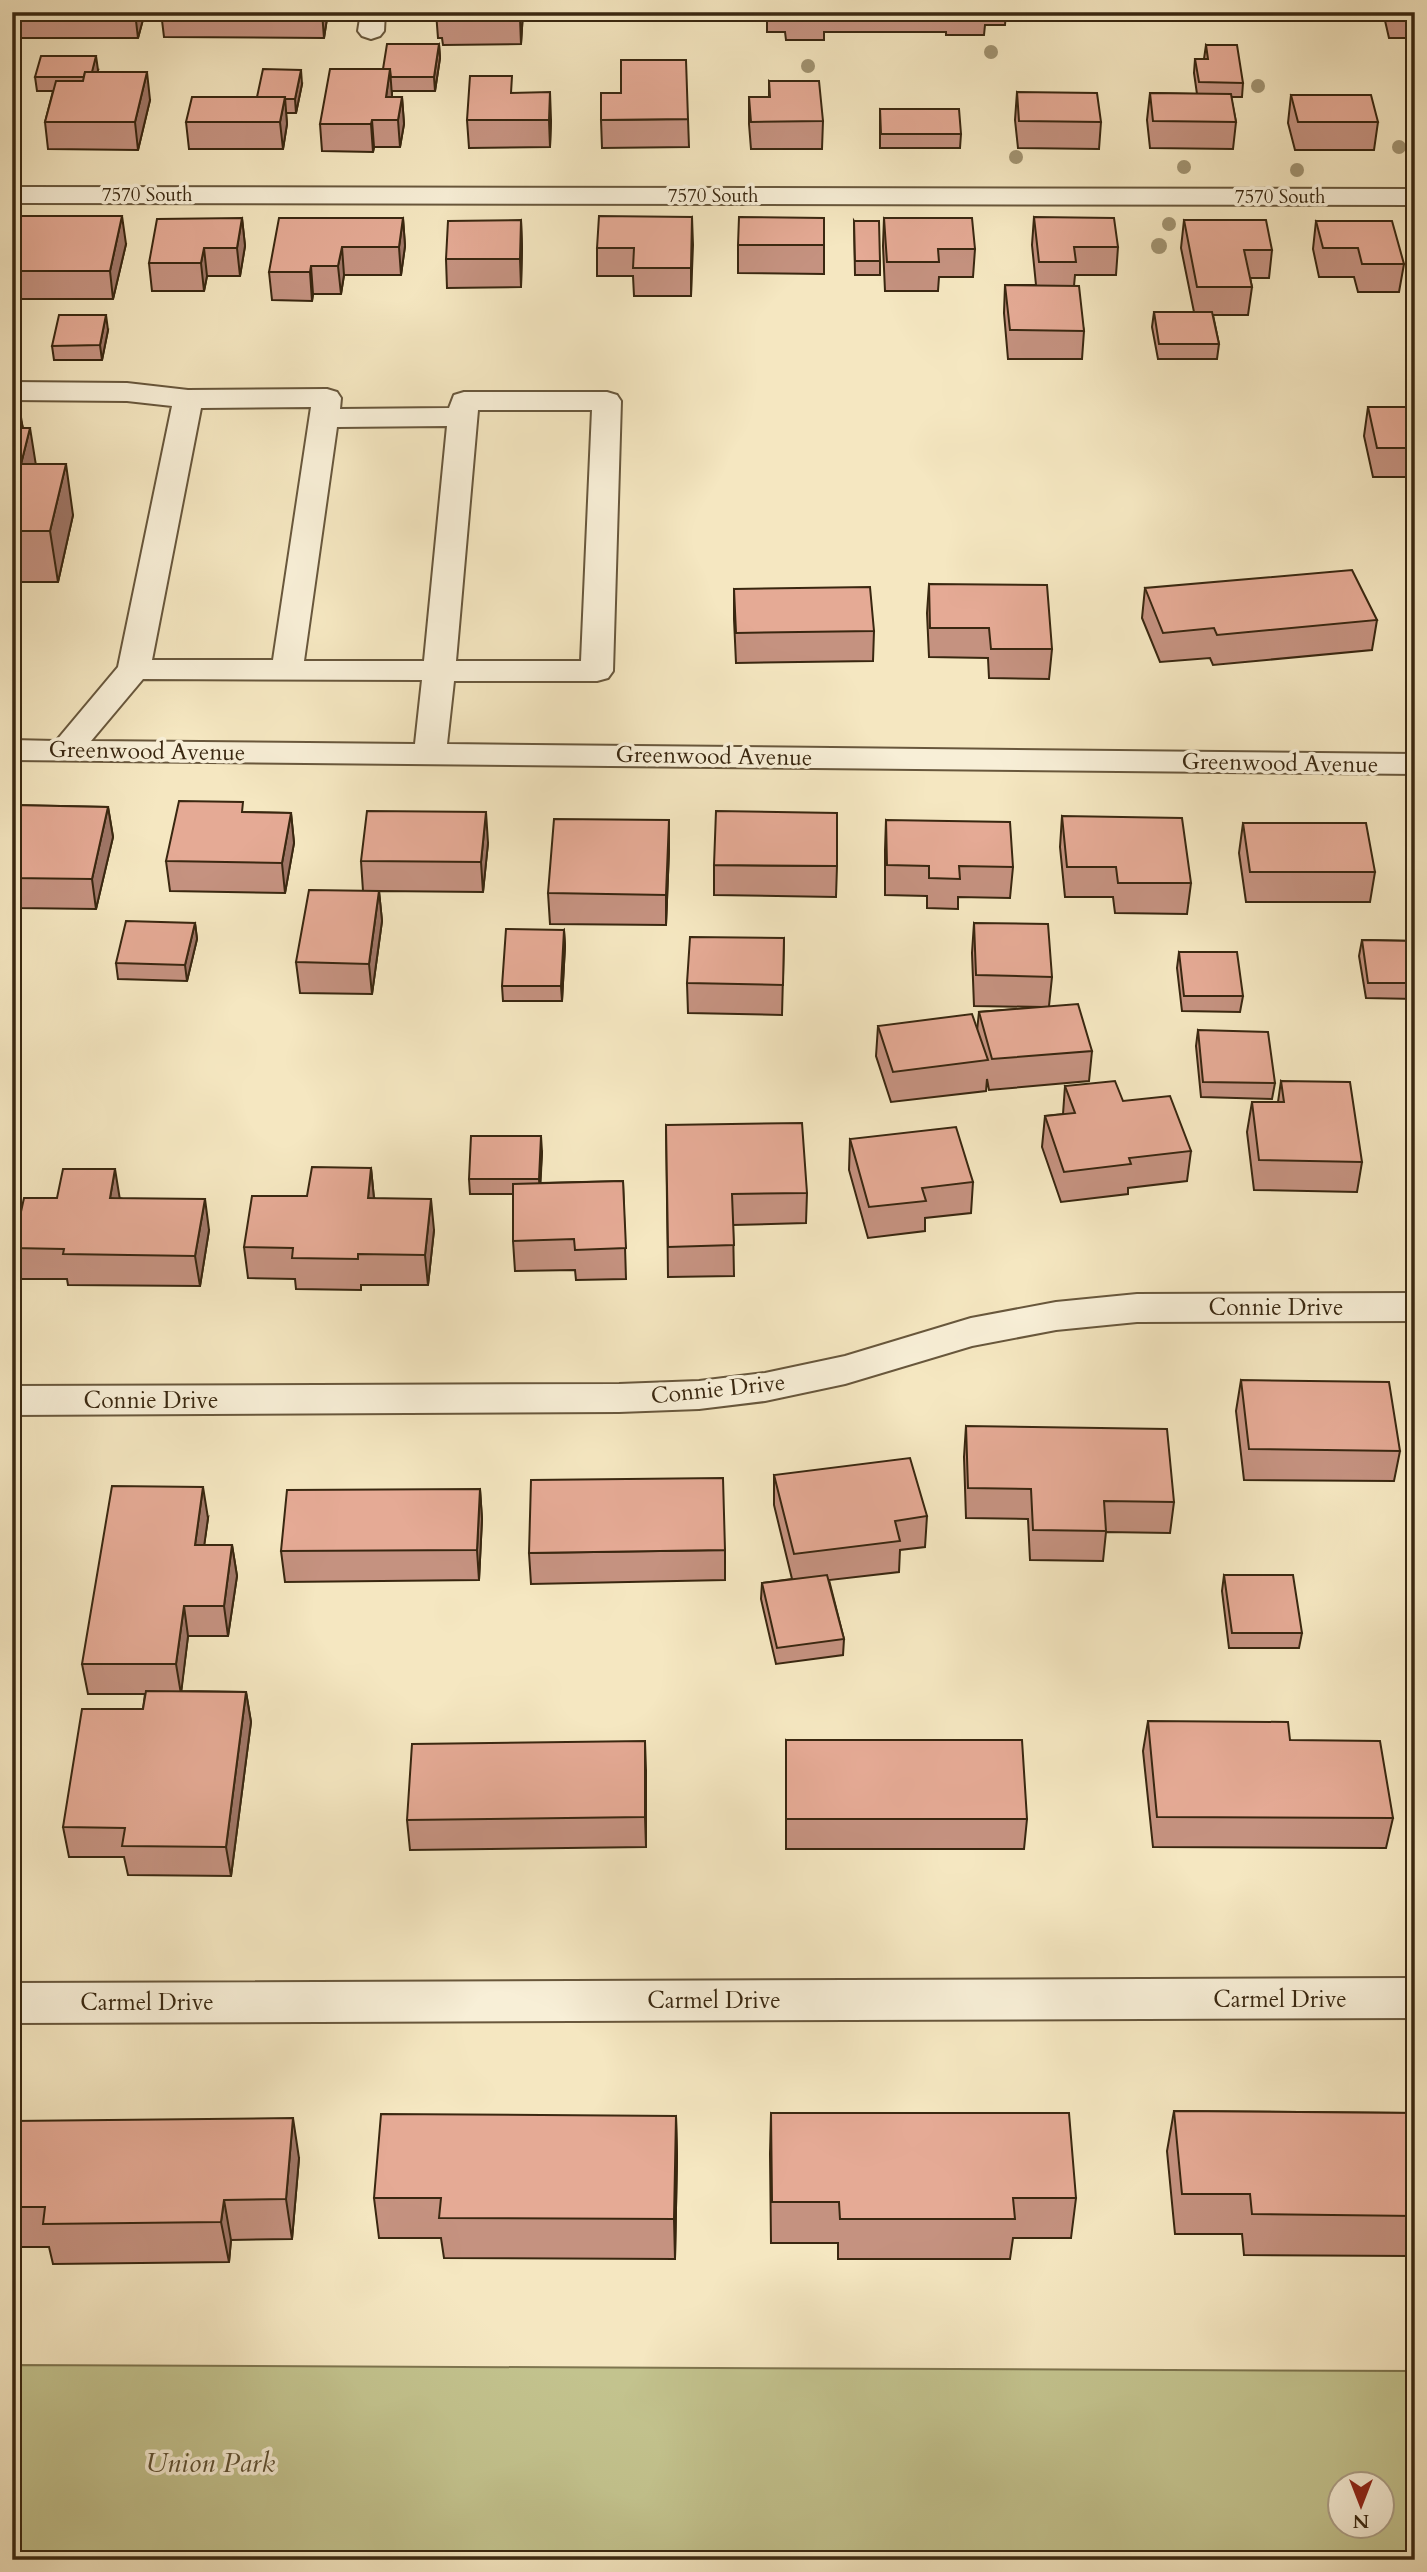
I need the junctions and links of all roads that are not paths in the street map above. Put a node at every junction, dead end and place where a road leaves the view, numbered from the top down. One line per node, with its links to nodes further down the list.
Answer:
1 (12, 195): 2 (street, 7570 South)
2 (1415, 197)
3 (12, 391): 4 (street)
4 (188, 399): 6 (street); 7 (street)
5 (463, 417): 6 (street); 9 (street); 9 (street)
6 (324, 418): 8 (street)
7 (134, 669): 8 (street); 11 (street)
8 (286, 670): 9 (street)
9 (439, 671): 12 (street)
10 (12, 750): 11 (street, Greenwood Avenue)
11 (66, 750): 12 (street, Greenwood Avenue)
12 (430, 753): 13 (street, Greenwood Avenue)
13 (1415, 764)
14 (1415, 1307): 15 (street, Connie Drive)
15 (12, 1401)
16 (1415, 1998): 17 (street, Carmel Drive)
17 (12, 2003)

